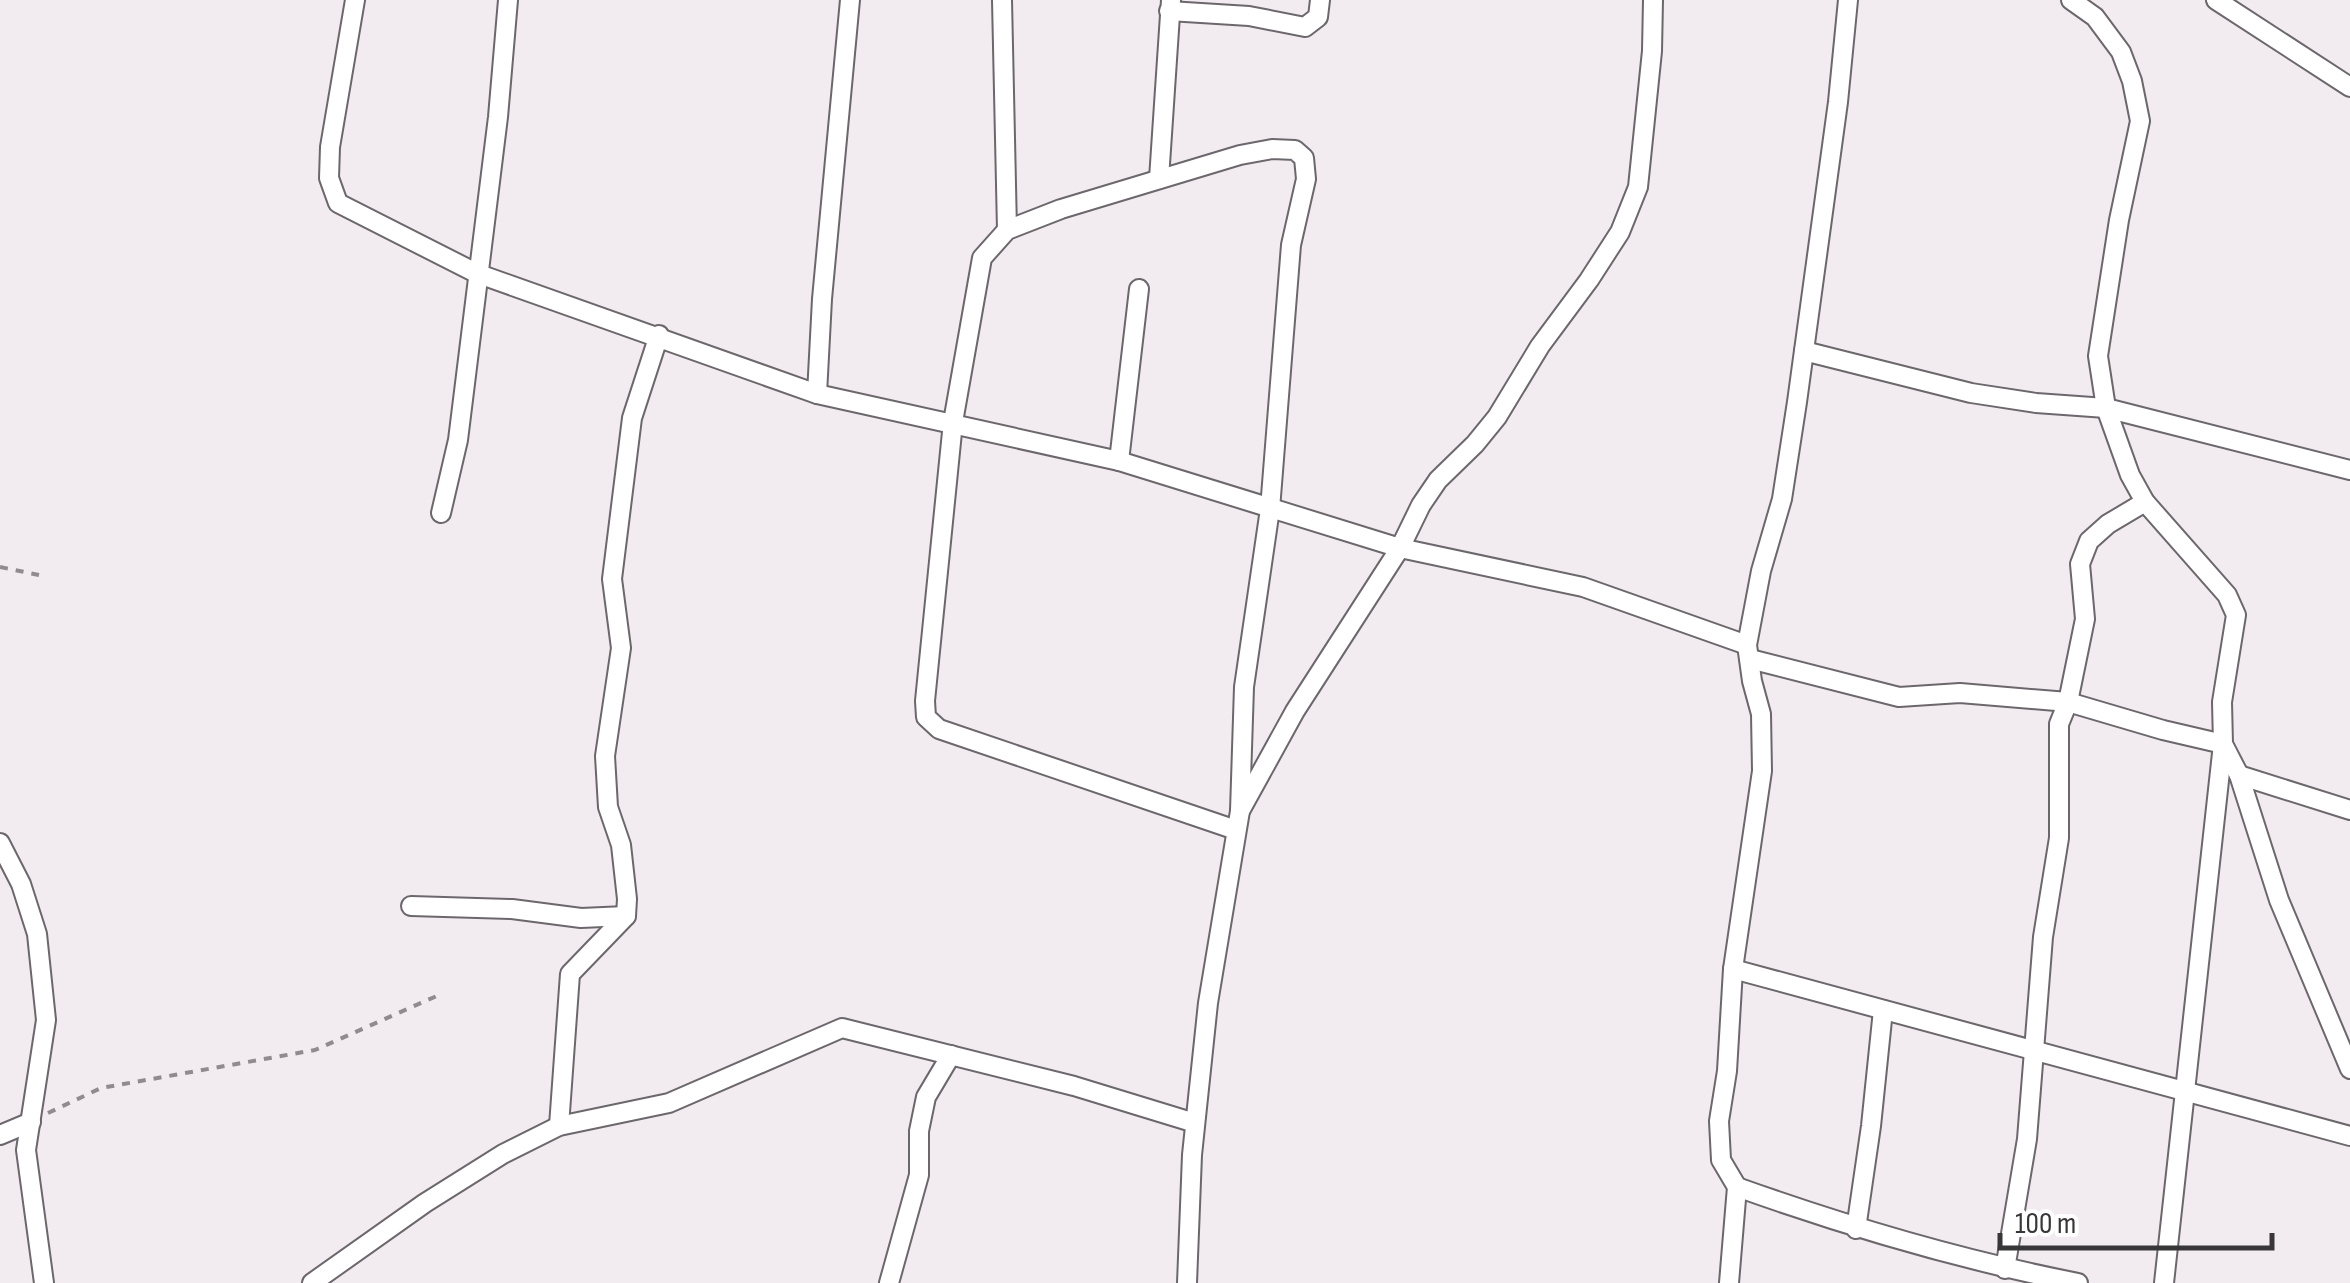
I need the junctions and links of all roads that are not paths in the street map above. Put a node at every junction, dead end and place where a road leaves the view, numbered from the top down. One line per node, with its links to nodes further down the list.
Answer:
1 (355, 0): 14 (street)
2 (508, 0): 14 (street)
3 (850, 0): 18 (street)
4 (1002, 0): 13 (street)
5 (1320, 0): 10 (street)
6 (1653, 0): 26 (street)
7 (1848, 0): 17 (street)
8 (2071, 0): 19 (street)
9 (2216, 0): 11 (street)
10 (1170, 6): 12 (street)
11 (2350, 87)
12 (1158, 180): 13 (street); 24 (street)
13 (1007, 230): 20 (street)
14 (476, 273): 16 (street); 25 (street)
15 (1139, 290): 21 (street)
16 (659, 336): 18 (street); 36 (street)
17 (1804, 351): 19 (street); 27 (street)
18 (817, 394): 20 (street)
19 (2106, 408): 22 (street); 23 (street)
20 (953, 422): 21 (street); 33 (street)
21 (1118, 461): 24 (street)
22 (2350, 470)
23 (2145, 502): 28 (street); 29 (street)
24 (1270, 510): 26 (street); 31 (street)
25 (441, 512)
26 (1400, 548): 27 (street); 31 (street)
27 (1748, 652): 28 (street); 37 (street)
28 (2068, 702): 29 (street); 39 (street)
29 (2223, 744): 30 (street); 42 (street)
30 (2239, 775): 32 (street); 41 (street)
31 (1240, 810): 33 (street)
32 (2350, 810)
33 (1236, 830): 44 (street)
34 (0, 843): 43 (street)
35 (411, 906): 36 (street)
36 (626, 916): 45 (street)
37 (1733, 969): 38 (street); 48 (street)
38 (1884, 1010): 39 (street); 49 (street)
39 (2036, 1051): 42 (street); 50 (street)
40 (951, 1055): 44 (street); 45 (street); 53 (street)
41 (2350, 1069)
42 (2185, 1090): 47 (street); 57 (street)
43 (30, 1122): 46 (street); 51 (street)
44 (1195, 1124): 54 (street)
45 (559, 1126): 52 (street)
46 (0, 1135)
47 (2350, 1136)
48 (1737, 1187): 49 (street); 55 (street)
49 (1856, 1229): 50 (street)
50 (2004, 1268): 56 (street)
51 (44, 1283)
52 (312, 1283)
53 (889, 1283)
54 (1187, 1283)
55 (1729, 1283)
56 (2078, 1283)
57 (2164, 1283)

